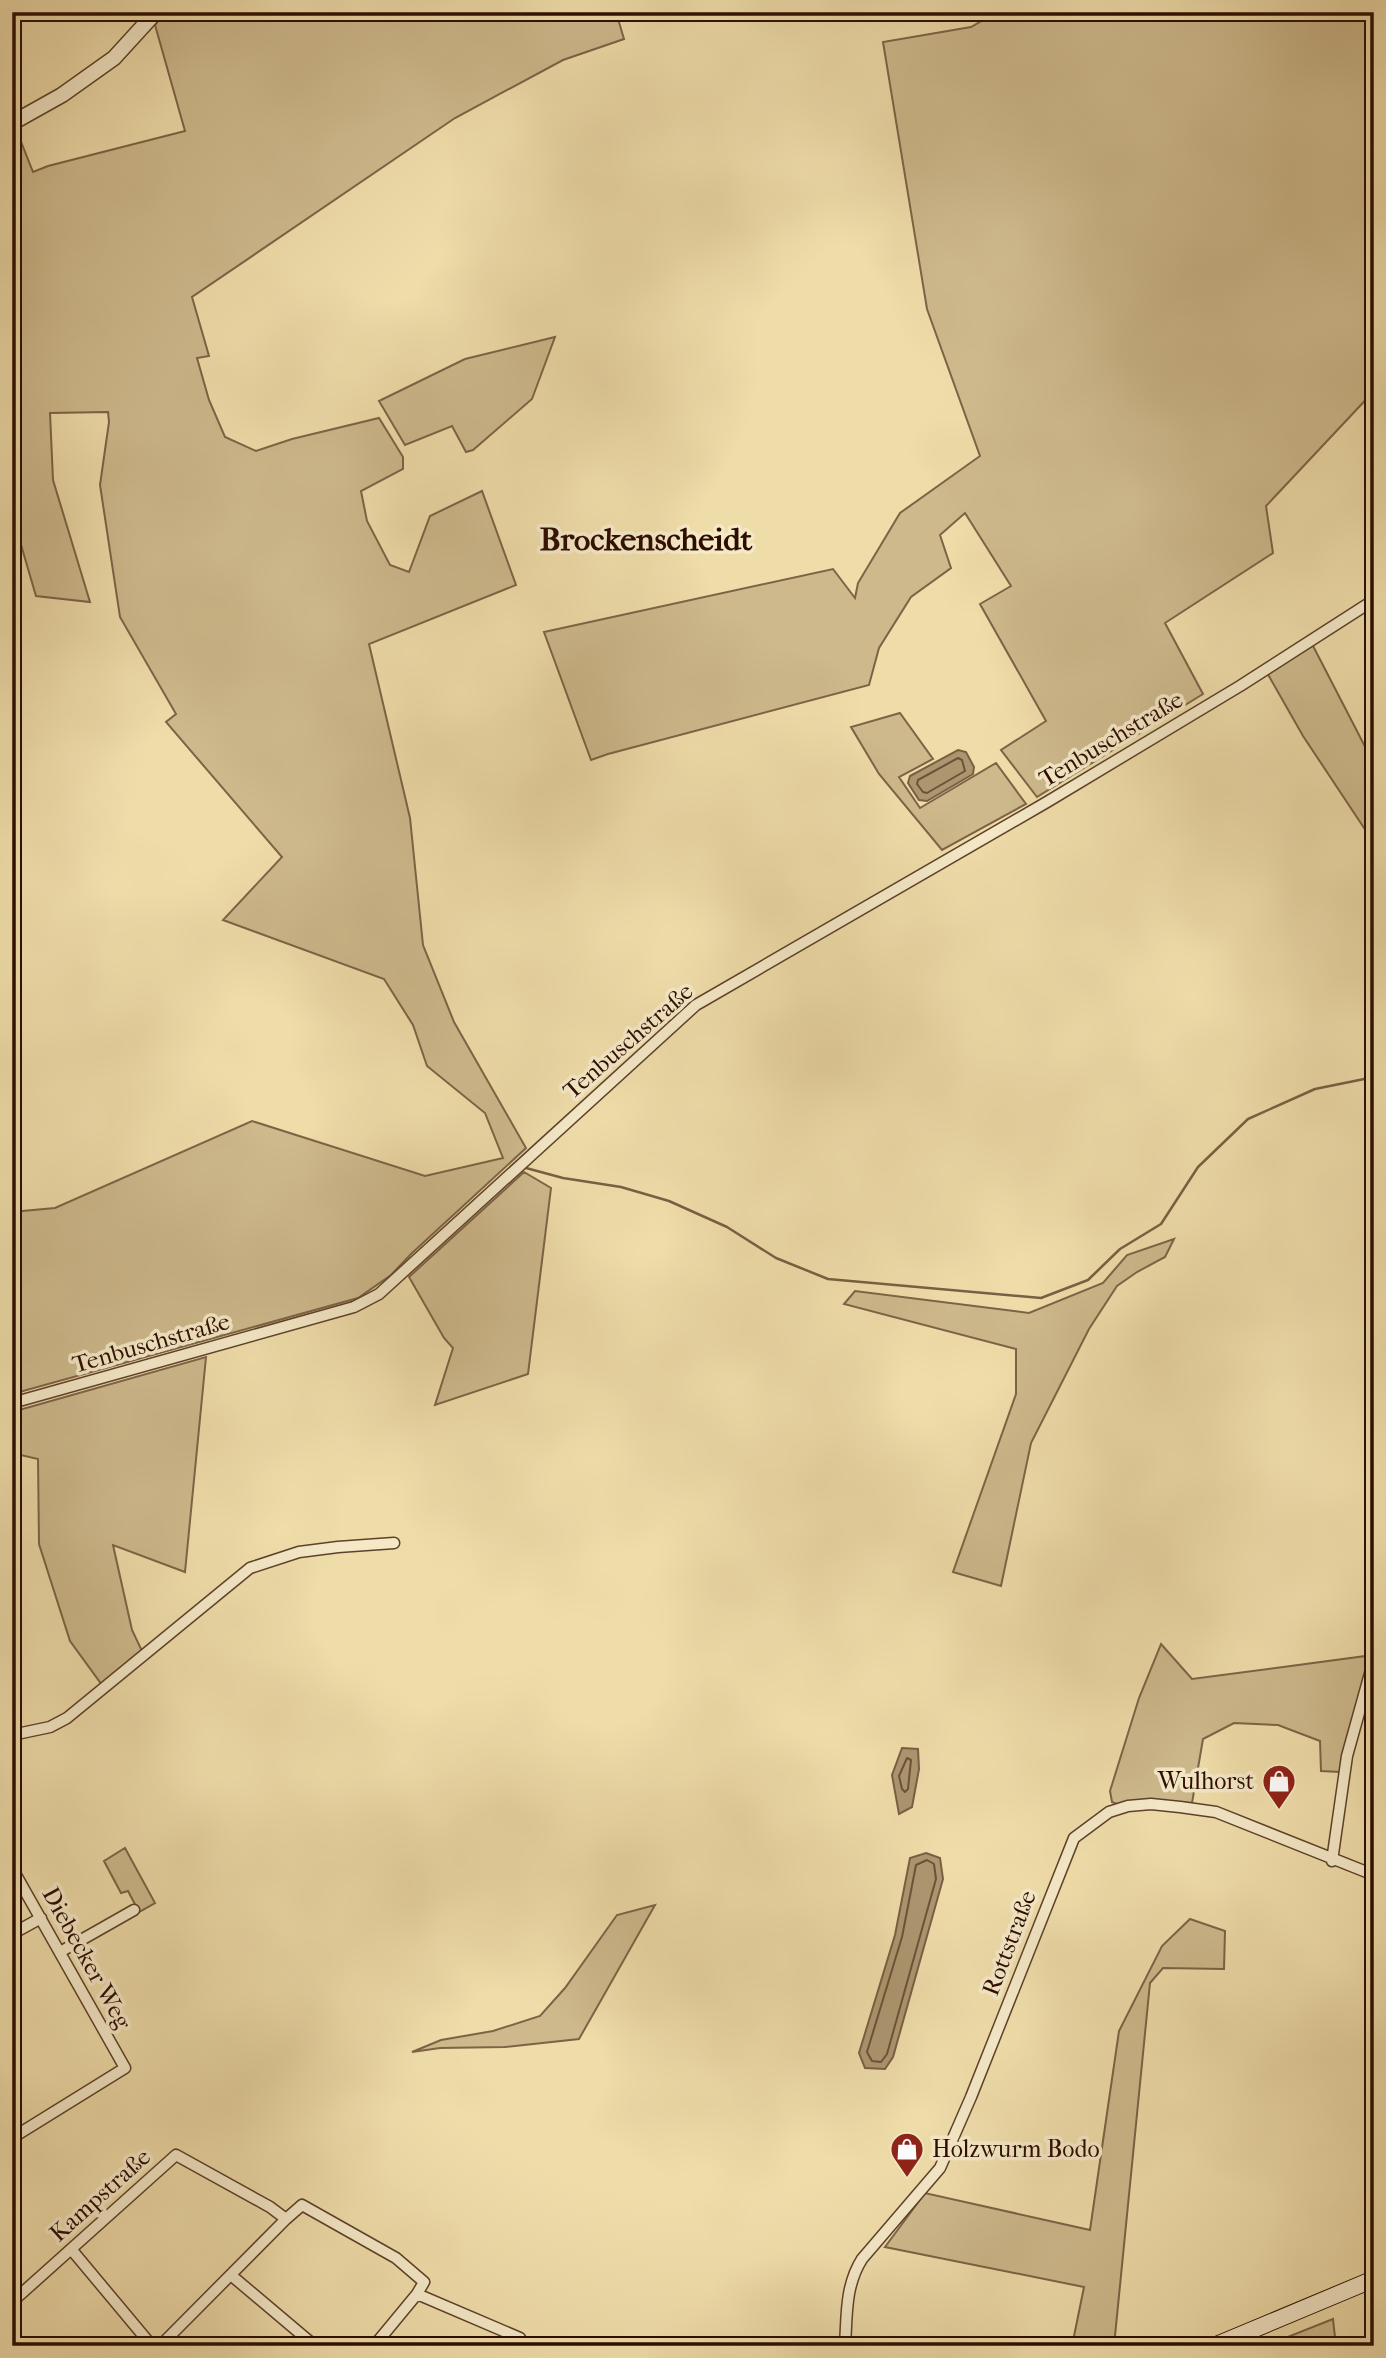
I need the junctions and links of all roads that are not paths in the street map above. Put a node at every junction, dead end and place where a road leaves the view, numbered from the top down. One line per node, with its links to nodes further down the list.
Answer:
1 (156, 12): 2 (street)
2 (12, 123)
3 (1374, 600): 4 (street, Tenbuschstraße)
4 (12, 1403)
5 (394, 1543): 7 (street)
6 (1374, 1659): 8 (street)
7 (12, 1735)
8 (1332, 1861): 10 (street, Rottstraße); 27 (street, Rottstraße)
9 (12, 1868): 12 (street, Diebecker Weg)
10 (1374, 1875)
11 (134, 1910): 14 (street)
12 (41, 1918): 13 (street); 14 (street, Diebecker Weg)
13 (12, 1934)
14 (60, 1952): 15 (street, Diebecker Weg)
15 (12, 2138)
16 (286, 2218): 17 (street, Kampstraße); 18 (street); 20 (street)
17 (71, 2249): 21 (street, Kampstraße); 23 (street)
18 (232, 2276): 24 (street); 25 (street)
19 (1374, 2279): 28 (main road)
20 (417, 2294): 22 (street); 26 (street)
21 (12, 2302)
22 (520, 2338)
23 (152, 2346)
24 (160, 2346)
25 (315, 2346)
26 (374, 2346)
27 (845, 2346)
28 (1214, 2346)

